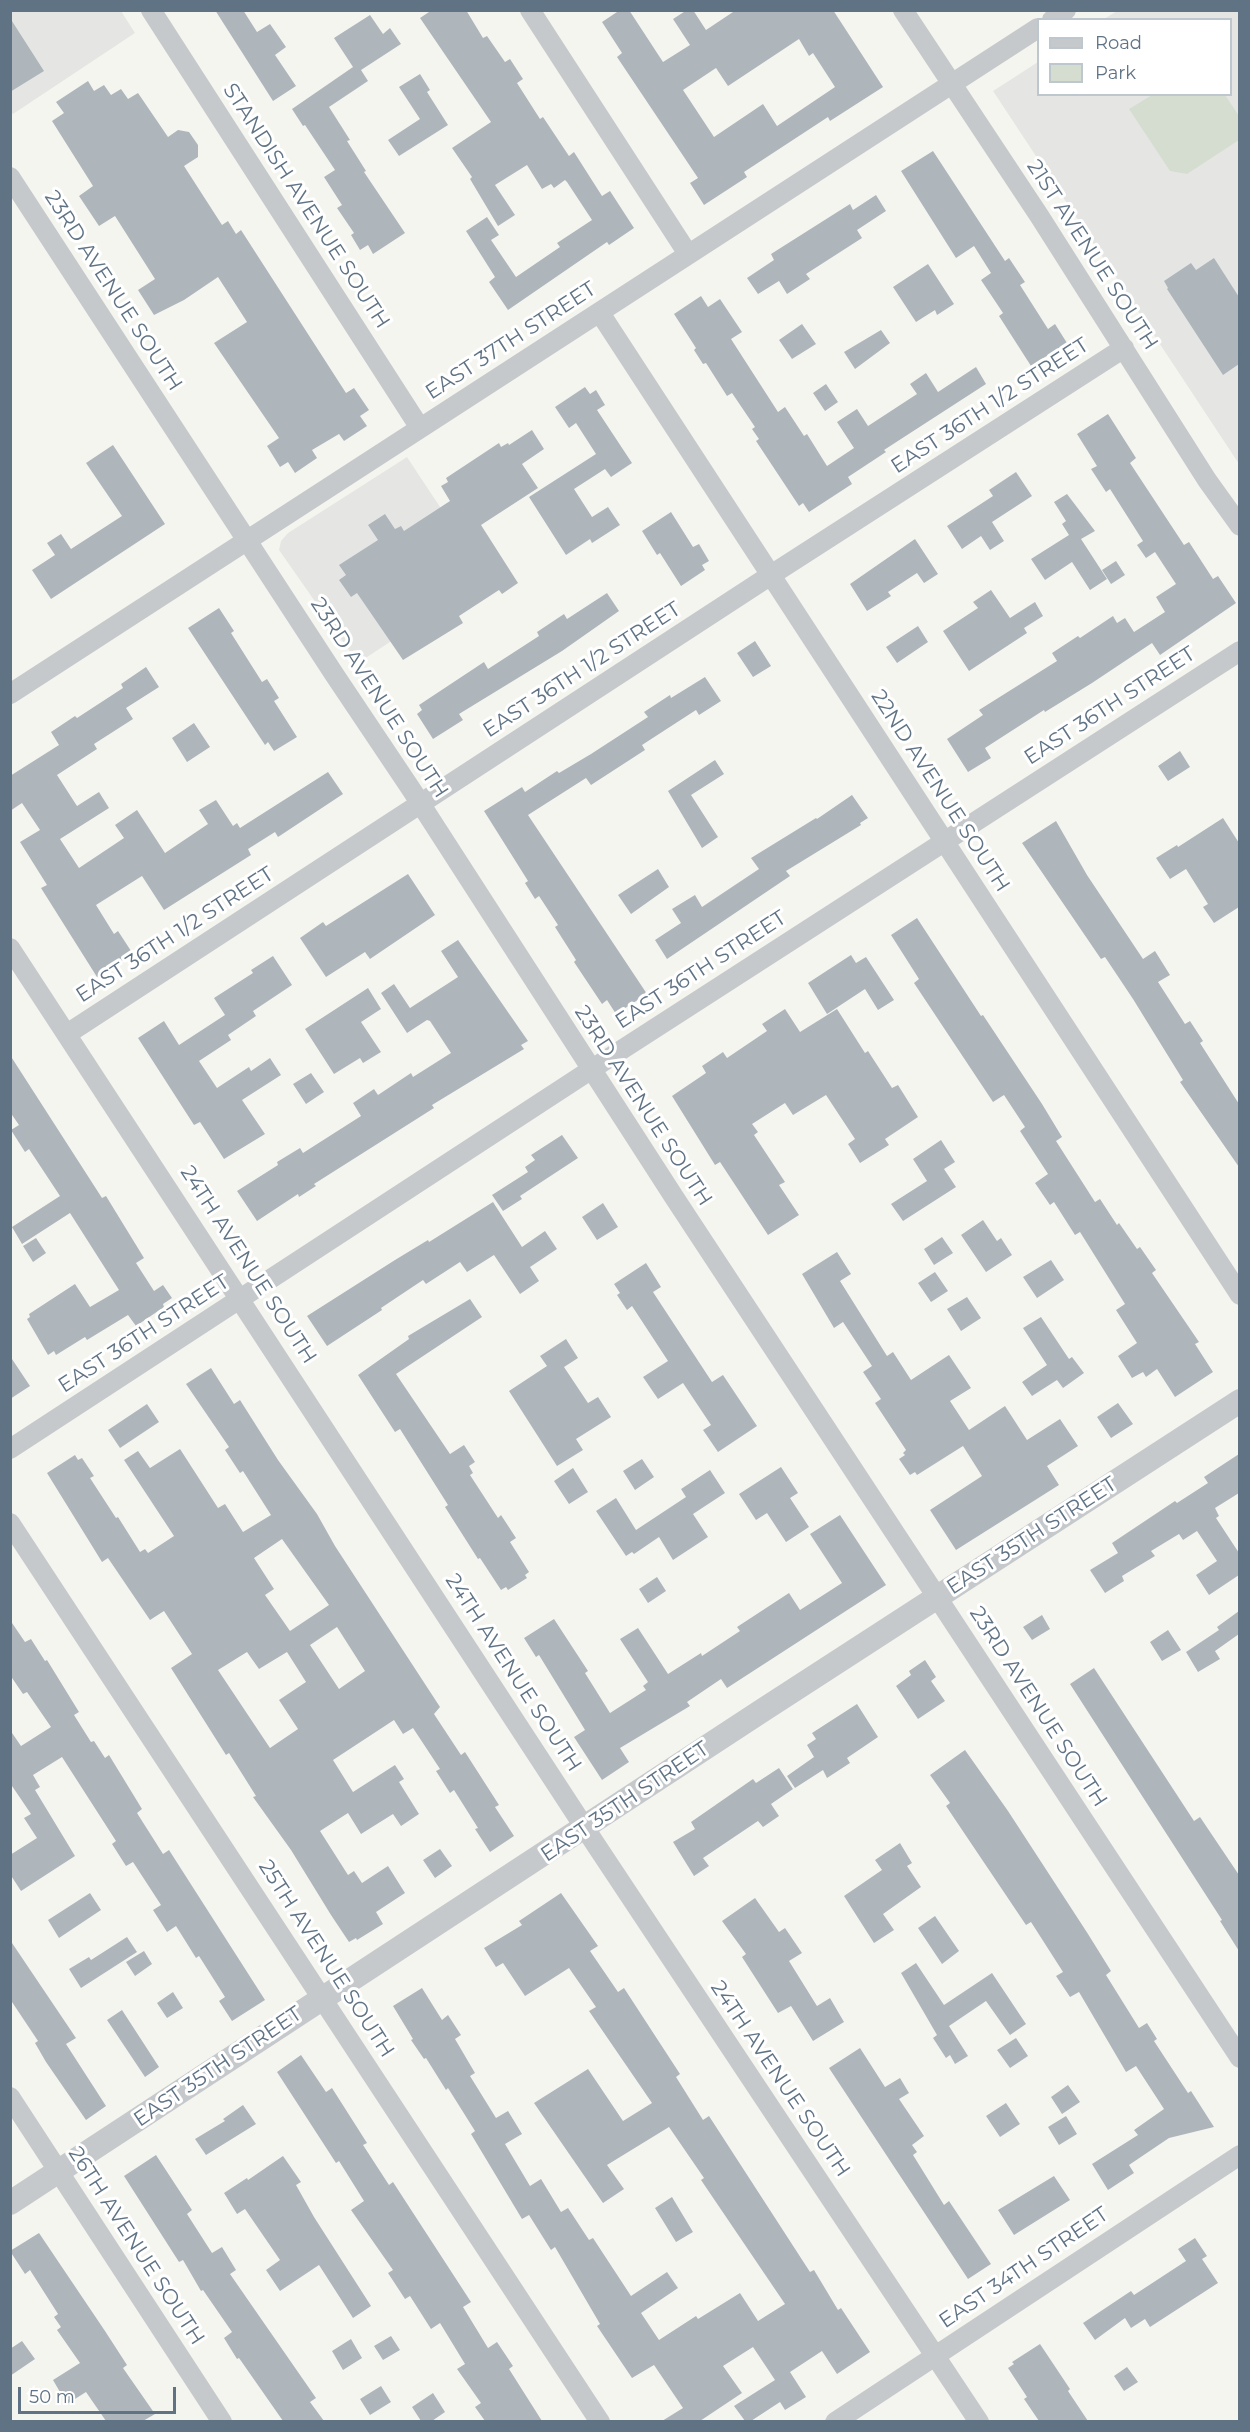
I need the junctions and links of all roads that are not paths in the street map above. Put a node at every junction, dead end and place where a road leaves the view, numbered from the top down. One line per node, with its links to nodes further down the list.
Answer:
1 (151, 10): 10 (street, STANDISH AVENUE SOUTH)
2 (530, 10): 7 (street)
3 (903, 10): 5 (street, 21ST AVENUE SOUTH)
4 (1037, 29): 5 (street, EAST 37TH STREET)
5 (951, 84): 7 (street, EAST 37TH STREET); 9 (street, 21ST AVENUE SOUTH)
6 (10, 177): 12 (street, 23RD AVENUE SOUTH)
7 (688, 254): 8 (street, EAST 37TH STREET)
8 (600, 313): 10 (street, EAST 37TH STREET); 13 (street, 22ND AVENUE SOUTH)
9 (1124, 348): 11 (street, 21ST AVENUE SOUTH); 13 (street, EAST 36TH 1/2 STREET)
10 (420, 428): 12 (street, EAST 37TH STREET)
11 (1239, 526)
12 (247, 540): 15 (street, EAST 37TH STREET); 16 (street, 23RD AVENUE SOUTH)
13 (771, 574): 16 (street, EAST 36TH 1/2 STREET); 17 (street, 22ND AVENUE SOUTH)
14 (1239, 651): 17 (street, EAST 36TH STREET)
15 (10, 694)
16 (421, 804): 19 (street, EAST 36TH 1/2 STREET); 20 (street, 23RD AVENUE SOUTH)
17 (944, 842): 20 (street, EAST 36TH STREET); 21 (street, 22ND AVENUE SOUTH)
18 (10, 948): 19 (street, 24TH AVENUE SOUTH)
19 (67, 1034): 22 (street, 24TH AVENUE SOUTH)
20 (591, 1070): 22 (street, EAST 36TH STREET); 26 (street, 23RD AVENUE SOUTH)
21 (1239, 1295)
22 (241, 1298): 24 (street, EAST 36TH STREET); 27 (street, 24TH AVENUE SOUTH)
23 (1239, 1401): 26 (street, EAST 35TH STREET)
24 (10, 1449)
25 (10, 1523): 28 (street, 25TH AVENUE SOUTH)
26 (938, 1597): 27 (street, EAST 35TH STREET); 29 (street, 23RD AVENUE SOUTH)
27 (585, 1828): 28 (street, EAST 35TH STREET); 34 (street, 24TH AVENUE SOUTH)
28 (323, 1998): 32 (street, EAST 35TH STREET); 36 (street, 25TH AVENUE SOUTH)
29 (1239, 2058)
30 (10, 2097): 32 (street, 26TH AVENUE SOUTH)
31 (1239, 2154): 34 (street, EAST 34TH STREET)
32 (59, 2172): 33 (street, EAST 35TH STREET); 35 (street, 26TH AVENUE SOUTH)
33 (10, 2203)
34 (935, 2356): 37 (street, EAST 34TH STREET); 38 (street, 24TH AVENUE SOUTH)
35 (222, 2421)
36 (600, 2421)
37 (836, 2421)
38 (979, 2421)

